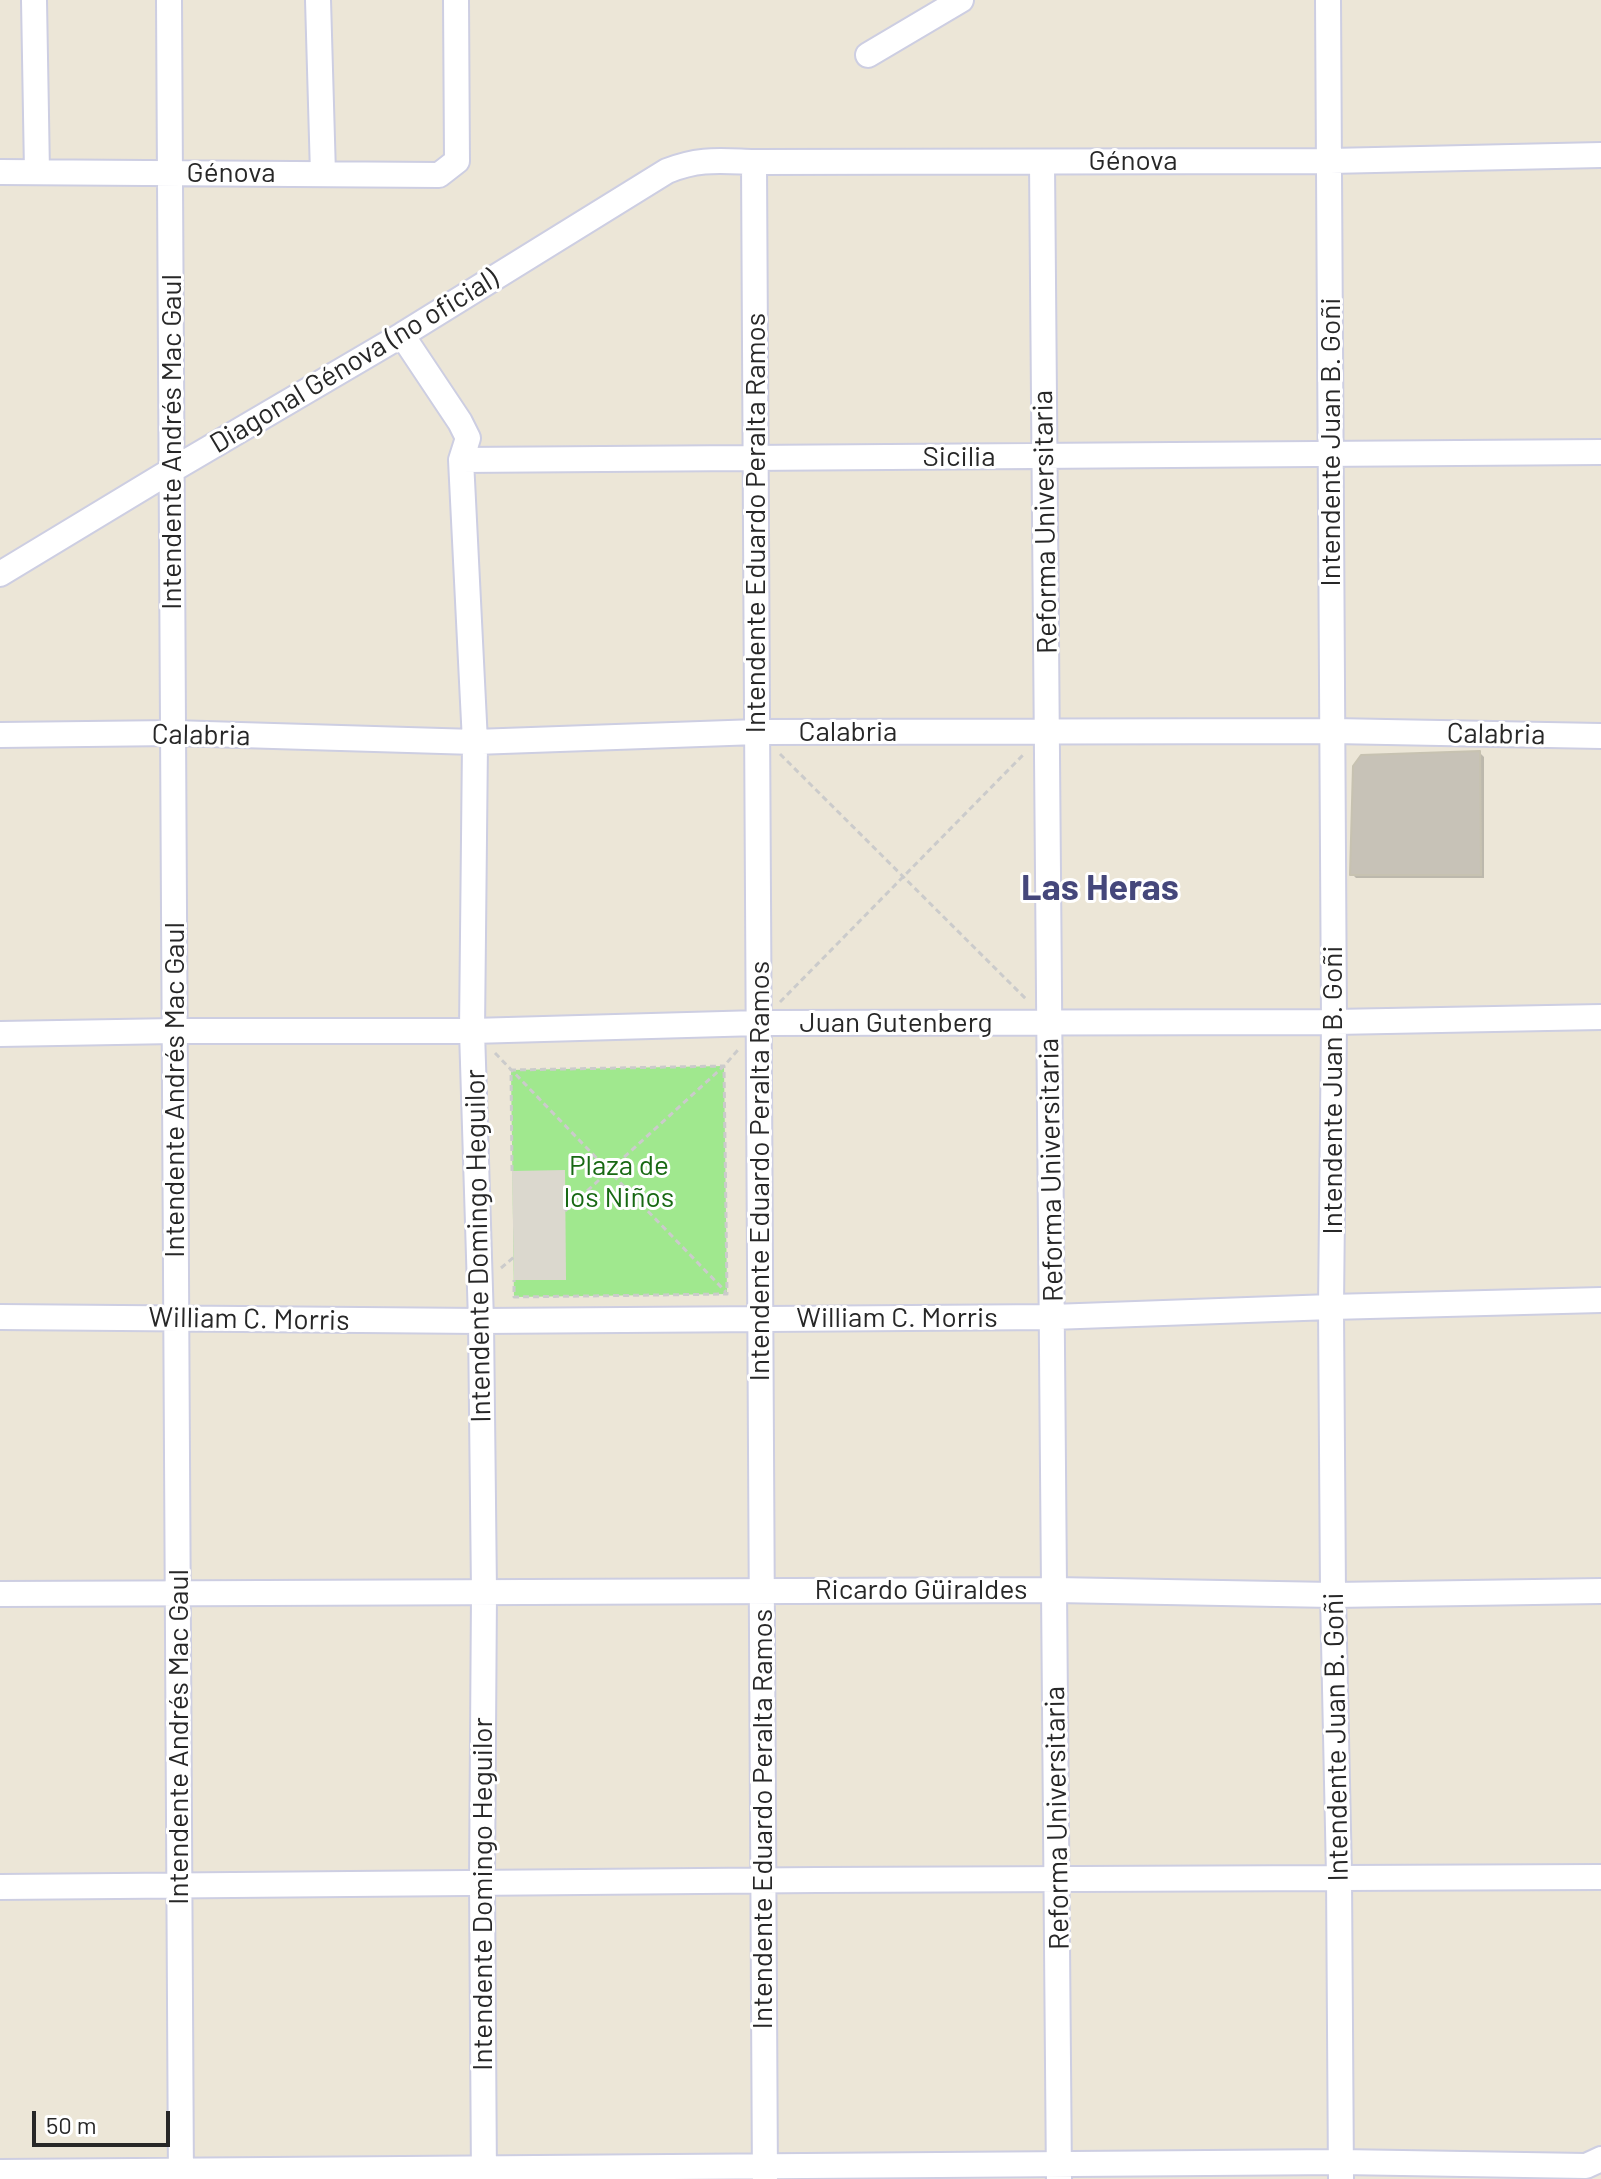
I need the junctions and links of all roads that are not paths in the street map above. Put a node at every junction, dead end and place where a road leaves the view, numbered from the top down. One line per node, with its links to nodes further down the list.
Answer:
1 (34, 0): 14 (street)
2 (169, 0): 15 (street, Intendente Andrés Mac Gaul)
3 (318, 0): 16 (street)
4 (456, 0): 16 (street, Génova)
5 (961, 0): 7 (street)
6 (1328, 0): 9 (street, Intendente Juan B. Goñi)
7 (868, 55)
8 (1601, 155): 9 (street, Génova)
9 (1330, 161): 11 (street, Génova); 19 (street, Intendente Juan B. Goñi)
10 (754, 162): 11 (street, Génova); 12 (street, Génova); 21 (street, Intendente Eduardo Peralta Ramos)
11 (1042, 162): 20 (street, Reforma Universitaria)
12 (667, 171): 17 (street, Diagonal Génova (no oficial))
13 (0, 172): 14 (street, Génova)
14 (37, 172): 15 (street, Génova)
15 (170, 173): 16 (street, Génova); 23 (street, Intendente Andrés Mac Gaul)
16 (323, 174)
17 (402, 335): 22 (street, Intendente Domingo Heguilor); 23 (street, Diagonal Génova (no oficial))
18 (1601, 452): 19 (street, Sicilia)
19 (1331, 454): 20 (street, Sicilia); 26 (street, Intendente Juan B. Goñi)
20 (1044, 456): 21 (street, Sicilia); 25 (street, Reforma Universitaria)
21 (756, 458): 22 (street, Sicilia); 27 (street, Intendente Eduardo Peralta Ramos)
22 (461, 460): 31 (street, Intendente Domingo Heguilor)
23 (172, 470): 24 (street, Diagonal Génova (no oficial)); 28 (street, Intendente Andrés Mac Gaul)
24 (0, 574)
25 (1047, 731): 26 (street, Calabria); 27 (street, Calabria); 33 (street, Reforma Universitaria)
26 (1333, 731): 30 (street, Calabria); 34 (street, Intendente Juan B. Goñi)
27 (757, 732): 31 (street, Calabria); 35 (street, Intendente Eduardo Peralta Ramos)
28 (173, 733): 29 (street, Calabria); 31 (street, Calabria); 36 (street, Intendente Andrés Mac Gaul)
29 (0, 735)
30 (1601, 736)
31 (475, 742): 37 (street, Intendente Domingo Heguilor)
32 (1601, 1017): 34 (street, Juan Gutenberg)
33 (1050, 1022): 34 (street, Juan Gutenberg); 35 (street, Juan Gutenberg); 42 (street, Reforma Universitaria)
34 (1334, 1022): 40 (street, Intendente Juan B. Goñi)
35 (759, 1023): 37 (street, Juan Gutenberg); 44 (street, Intendente Eduardo Peralta Ramos)
36 (175, 1031): 37 (street, Juan Gutenberg); 38 (street, Juan Gutenberg); 43 (street, Intendente Andrés Mac Gaul)
37 (472, 1031): 45 (street, Intendente Domingo Heguilor)
38 (0, 1034)
39 (1601, 1300): 40 (street, William C. Morris)
40 (1331, 1307): 42 (street, William C. Morris); 52 (street, Intendente Juan B. Goñi)
41 (0, 1317): 43 (street, William C. Morris)
42 (1052, 1317): 44 (street, William C. Morris); 46 (street, Reforma Universitaria)
43 (177, 1318): 45 (street, William C. Morris); 50 (street, Intendente Andrés Mac Gaul)
44 (761, 1319): 45 (street, William C. Morris); 47 (street, Intendente Eduardo Peralta Ramos)
45 (481, 1321): 49 (street, Intendente Domingo Heguilor)
46 (1055, 1590): 47 (street, Ricardo Güiraldes); 52 (street, Ricardo Güiraldes); 55 (street, Reforma Universitaria)
47 (762, 1591): 49 (street, Ricardo Güiraldes); 57 (street, Intendente Eduardo Peralta Ramos)
48 (1601, 1591): 52 (street, Ricardo Güiraldes)
49 (484, 1592): 50 (street, Ricardo Güiraldes); 56 (street, Intendente Domingo Heguilor)
50 (178, 1593): 51 (street, Ricardo Güiraldes); 58 (street, Intendente Andrés Mac Gaul)
51 (0, 1594)
52 (1333, 1595): 53 (street, Intendente Juan B. Goñi)
53 (1339, 1876): 54 (street); 55 (street); 61 (street, Intendente Juan B. Goñi)
54 (1601, 1877)
55 (1057, 1879): 57 (street); 63 (street, Reforma Universitaria)
56 (482, 1881): 57 (street); 58 (street); 65 (street, Intendente Domingo Heguilor)
57 (764, 1881): 64 (street, Intendente Eduardo Peralta Ramos)
58 (180, 1886): 59 (street); 66 (street, Intendente Andrés Mac Gaul)
59 (0, 1887)
60 (1601, 2159): 61 (street)
61 (1341, 2170): 63 (street)
62 (0, 2172): 66 (street)
63 (1060, 2172): 64 (street)
64 (765, 2173): 65 (street)
65 (484, 2174): 66 (street)
66 (181, 2175)

